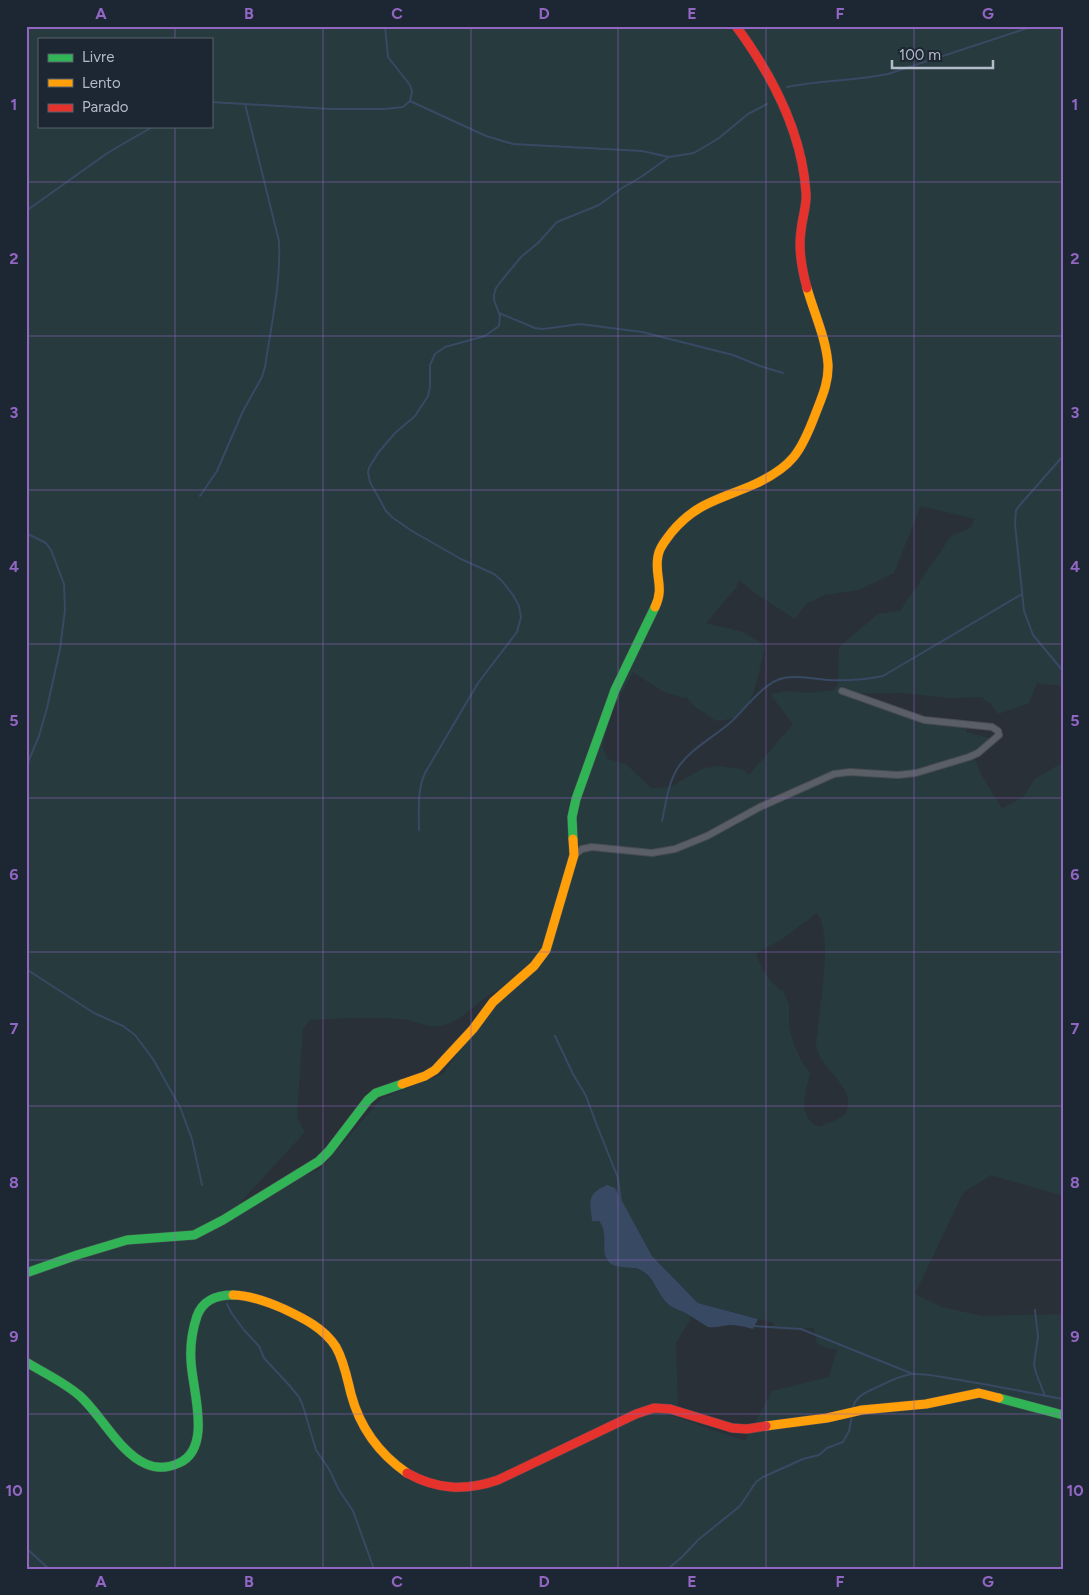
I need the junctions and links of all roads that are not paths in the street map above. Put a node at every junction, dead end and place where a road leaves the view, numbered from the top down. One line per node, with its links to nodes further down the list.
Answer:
1 (736, 26): 3 (street)
2 (842, 691): 3 (street)
3 (574, 854): 4 (street)
4 (26, 1273)
5 (26, 1362): 6 (street)
6 (1063, 1415)

